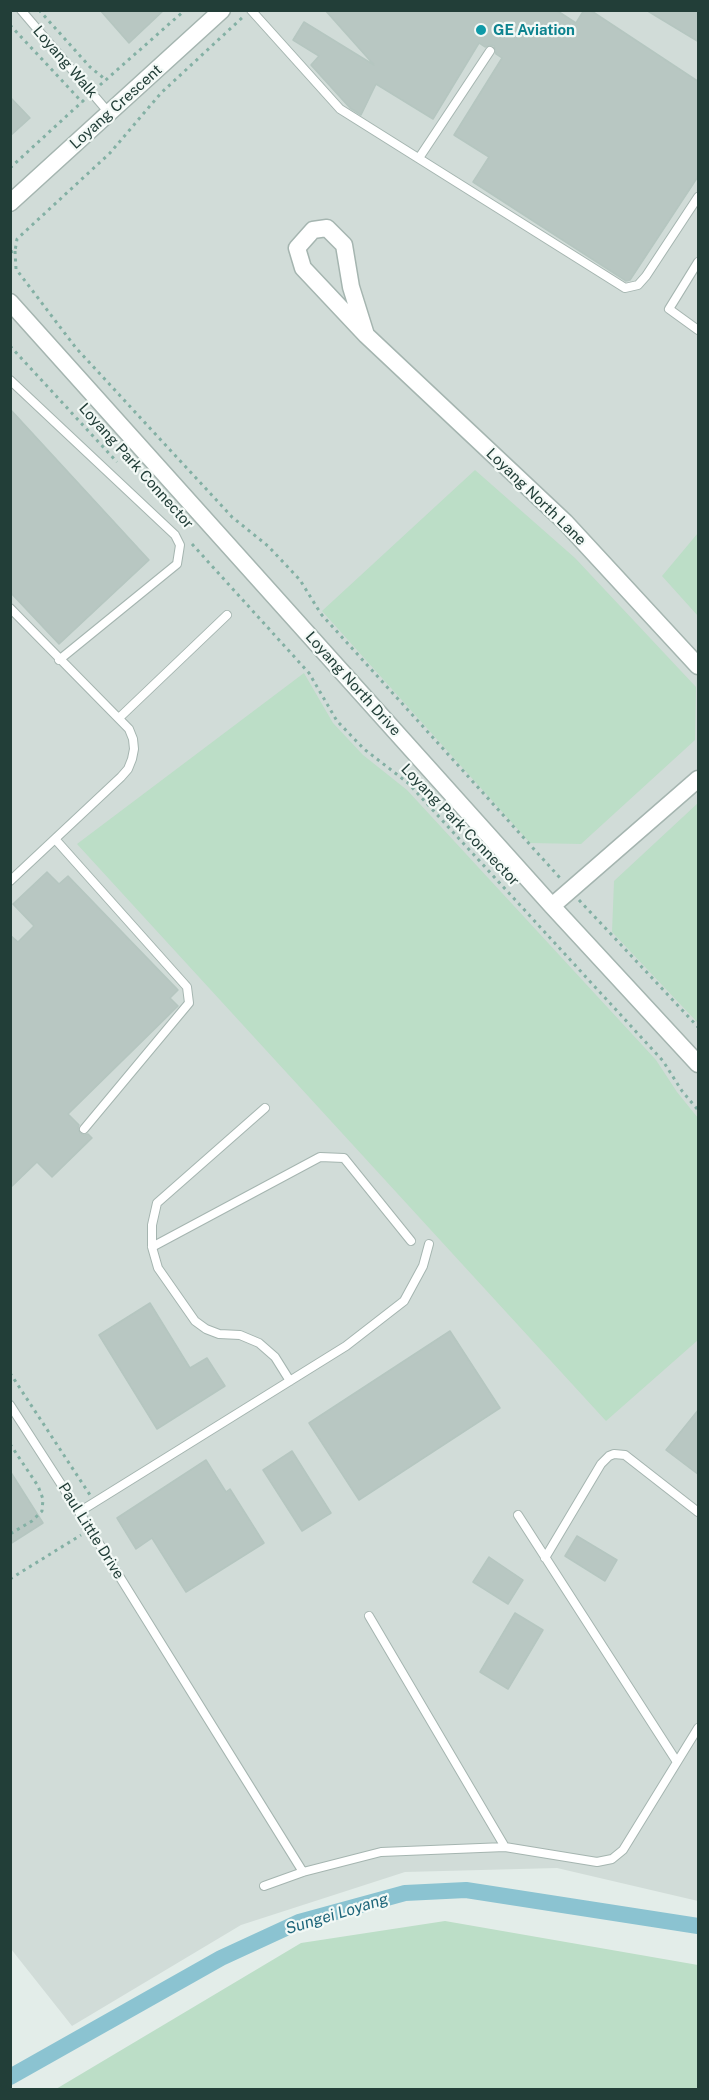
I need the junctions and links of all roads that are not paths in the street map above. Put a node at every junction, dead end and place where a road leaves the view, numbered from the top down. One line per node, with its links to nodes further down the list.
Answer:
1 (21, 10): 5 (lane, Loyang Walk)
2 (222, 10): 5 (street, Loyang Crescent)
3 (250, 10): 6 (lane)
4 (490, 51): 6 (lane)
5 (109, 114): 8 (street, Loyang Crescent)
6 (419, 158): 7 (lane)
7 (699, 197)
8 (10, 204)
9 (699, 262): 11 (lane)
10 (10, 302): 22 (street, Loyang North Drive)
11 (699, 330)
12 (366, 335): 12 (street, Loyang North Lane); 17 (street, Loyang North Lane)
13 (10, 380): 16 (lane)
14 (10, 608): 16 (lane)
15 (227, 615): 18 (lane)
16 (59, 660): 18 (lane)
17 (699, 666)
18 (119, 718): 20 (lane)
19 (699, 779): 22 (street)
20 (55, 838): 21 (lane); 25 (lane)
21 (10, 881)
22 (552, 906): 23 (street, Loyang North Drive)
23 (699, 1064)
24 (265, 1108): 28 (lane)
25 (84, 1129)
26 (411, 1240): 28 (lane)
27 (429, 1244): 29 (lane)
28 (152, 1247): 29 (lane)
29 (290, 1381): 31 (lane)
30 (10, 1405): 31 (lane, Paul Little Drive)
31 (79, 1512): 39 (lane, Paul Little Drive)
32 (699, 1512): 34 (lane)
33 (518, 1515): 34 (lane)
34 (545, 1558): 37 (lane)
35 (369, 1616): 38 (lane)
36 (699, 1728): 37 (lane)
37 (677, 1762): 38 (lane)
38 (505, 1847): 39 (lane)
39 (303, 1872): 40 (lane)
40 (264, 1886)

